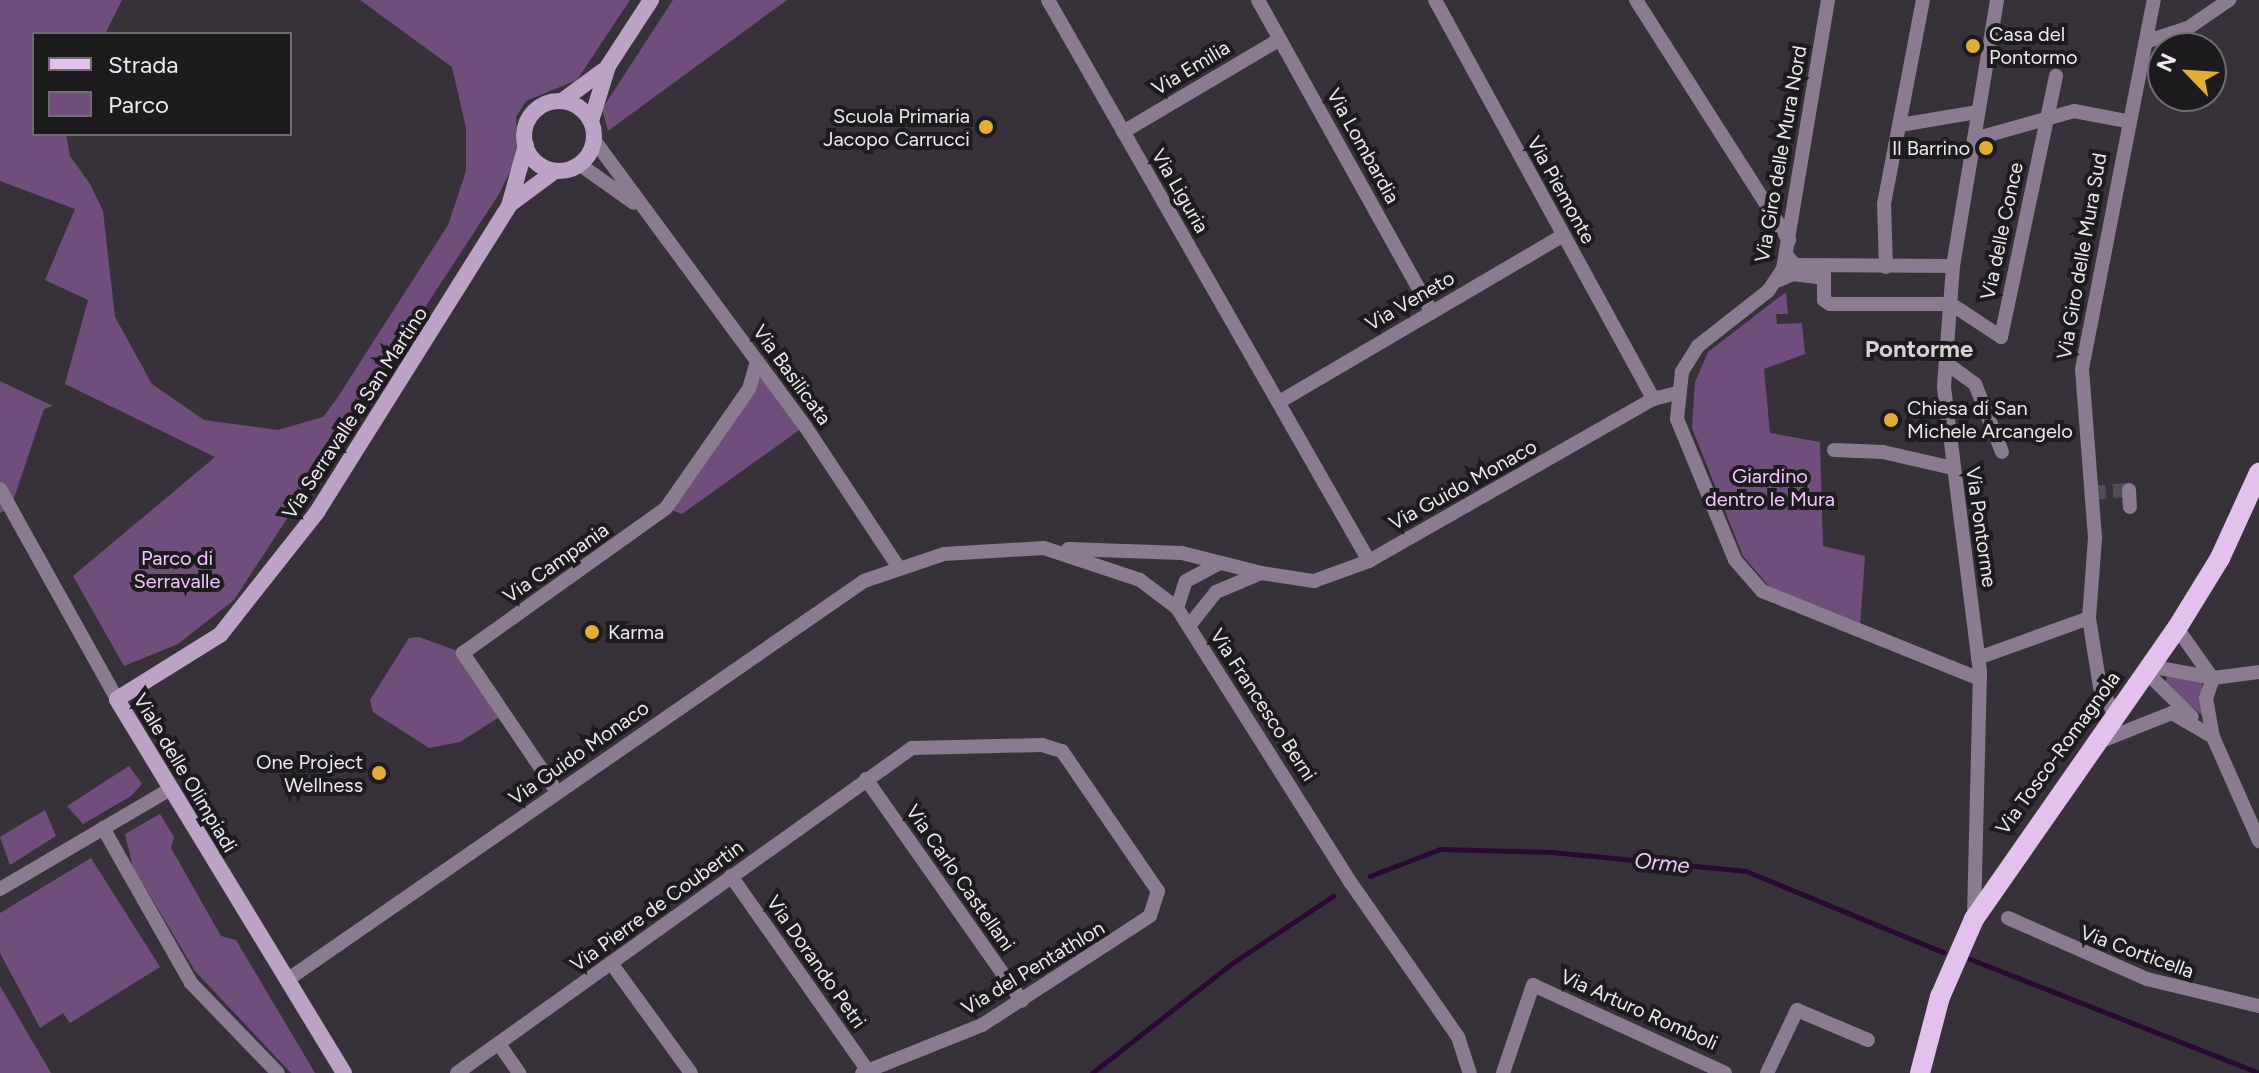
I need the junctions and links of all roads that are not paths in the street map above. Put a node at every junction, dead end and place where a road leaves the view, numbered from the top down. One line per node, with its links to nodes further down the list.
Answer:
1 (651, 0): 15 (street)
2 (1048, 0): 23 (street, Via Liguria)
3 (1258, 0): 13 (street, Via Lombardia)
4 (1435, 0): 31 (street, Via Piemonte)
5 (1636, 0): 32 (street)
6 (1828, 0): 32 (street, Via Giro delle Mura Nord)
7 (1923, 0): 22 (street)
8 (1997, 0): 18 (street, Via Pontorme)
9 (2154, 0): 11 (street, Via Giro delle Mura Sud)
10 (2229, 0): 12 (street)
11 (2149, 32)
12 (2176, 32)
13 (1280, 39): 23 (street, Via Emilia); 39 (street, Via Lombardia)
14 (2147, 45): 21 (street, Via Giro delle Mura Sud)
15 (608, 66): 17 (street); 20 (street)
16 (2056, 76): 19 (street, Via delle Conce)
17 (562, 101): 20 (street); 26 (street)
18 (1978, 112): 22 (street); 24 (street, Via Pontorme)
19 (2047, 115): 21 (street); 24 (street); 38 (street, Via delle Conce)
20 (591, 121): 25 (street)
21 (2127, 121): 58 (street, Via Giro delle Mura Sud)
22 (1900, 125): 35 (street)
23 (1123, 132): 44 (street, Via Liguria)
24 (1974, 139): 34 (street, Via Pontorme)
25 (594, 140): 27 (street); 30 (street, Via Basilicata)
26 (526, 145): 28 (street); 29 (street)
27 (579, 164): 28 (street); 30 (street, Via Basilicata)
28 (555, 171): 29 (street)
29 (509, 206): 66 (street, Via Serravalle a San Martino)
30 (647, 213): 40 (street, Via Basilicata)
31 (1562, 236): 39 (street, Via Veneto); 43 (street, Via Piemonte)
32 (1789, 240): 33 (street, Via Giro delle Mura Nord)
33 (1787, 256): 36 (street); 37 (street, Via Giro delle Mura Nord)
34 (1953, 266): 35 (street); 38 (street, Via Pontorme)
35 (1886, 267): 36 (street)
36 (1824, 272): 37 (street); 38 (street)
37 (1779, 280): 42 (street, Via Giro delle Mura Nord)
38 (1951, 304): 41 (street, Via Pontorme)
39 (1432, 312): 44 (street, Via Veneto)
40 (757, 361): 55 (street, Via Basilicata); 72 (street, Via Campania)
41 (1946, 363): 46 (street); 47 (street, Via Pontorme)
42 (1677, 393): 43 (street, Via Guido Monaco); 65 (street)
43 (1653, 399): 53 (street, Via Guido Monaco)
44 (1279, 402): 53 (street, Via Liguria)
45 (1834, 450): 47 (street)
46 (2002, 452)
47 (1953, 468): 61 (street, Via Pontorme)
48 (2259, 473): 60 (main road, Via Tosco-Romagnola)
49 (0, 489): 66 (street, Viale delle Olimpiadi)
50 (2129, 490): 51 (street)
51 (2130, 507)
52 (1044, 548): 54 (street, Via Guido Monaco); 55 (street, Via Francesco Berni); 57 (street, Via Francesco Berni)
53 (1369, 561): 56 (street, Via Guido Monaco)
54 (1219, 564): 56 (street, Via Guido Monaco); 57 (street)
55 (897, 565): 72 (street, Via Guido Monaco)
56 (1261, 573): 59 (street)
57 (1177, 608): 59 (street, Via Francesco Berni)
58 (2089, 618): 61 (street); 67 (street, Via Giro delle Mura Sud)
59 (1189, 626): 93 (street, Via Francesco Berni)
60 (2177, 628): 62 (main road, Via Tosco-Romagnola); 64 (street)
61 (1978, 658): 65 (street, Via Pontorme)
62 (2148, 669): 64 (street); 67 (main road, Via Tosco-Romagnola); 68 (street)
63 (2259, 672): 64 (street)
64 (2213, 678): 68 (street)
65 (1980, 679): 79 (street, Via Pontorme)
66 (117, 699): 71 (street, Viale delle Olimpiadi)
67 (2115, 715): 69 (main road, Via Tosco-Romagnola)
68 (2213, 737): 69 (street); 74 (street)
69 (2098, 742): 79 (main road, Via Tosco-Romagnola)
70 (866, 779): 75 (street, Via Pierre de Coubertin); 77 (street, Via Pierre de Coubertin); 82 (street, Via Carlo Castellani)
71 (172, 788): 73 (street); 81 (street, Viale delle Olimpiadi)
72 (557, 792): 81 (street, Via Guido Monaco)
73 (103, 828): 76 (street); 88 (street)
74 (2259, 841)
75 (731, 876): 80 (street, Via Pierre de Coubertin); 86 (street, Via Dorando Petri)
76 (0, 889)
77 (1158, 891): 82 (street, Via del Pentathlon)
78 (2008, 918): 83 (street, Via Corticella)
79 (1974, 919): 96 (main road, Via Tosco-Romagnola)
80 (611, 963): 85 (street, Via Pierre de Coubertin); 92 (street)
81 (287, 980): 89 (street, Viale delle Olimpiadi)
82 (1022, 1001): 86 (street, Via del Pentathlon)
83 (2259, 1006)
84 (1868, 1040): 95 (street)
85 (501, 1047): 90 (street, Via Pierre de Coubertin); 91 (street)
86 (865, 1072)
87 (1729, 1072): 94 (street, Via Arturo Romboli)
88 (278, 1073)
89 (344, 1073)
90 (457, 1073)
91 (519, 1073)
92 (691, 1073)
93 (1470, 1073)
94 (1503, 1073)
95 (1767, 1073)
96 (1920, 1073)

